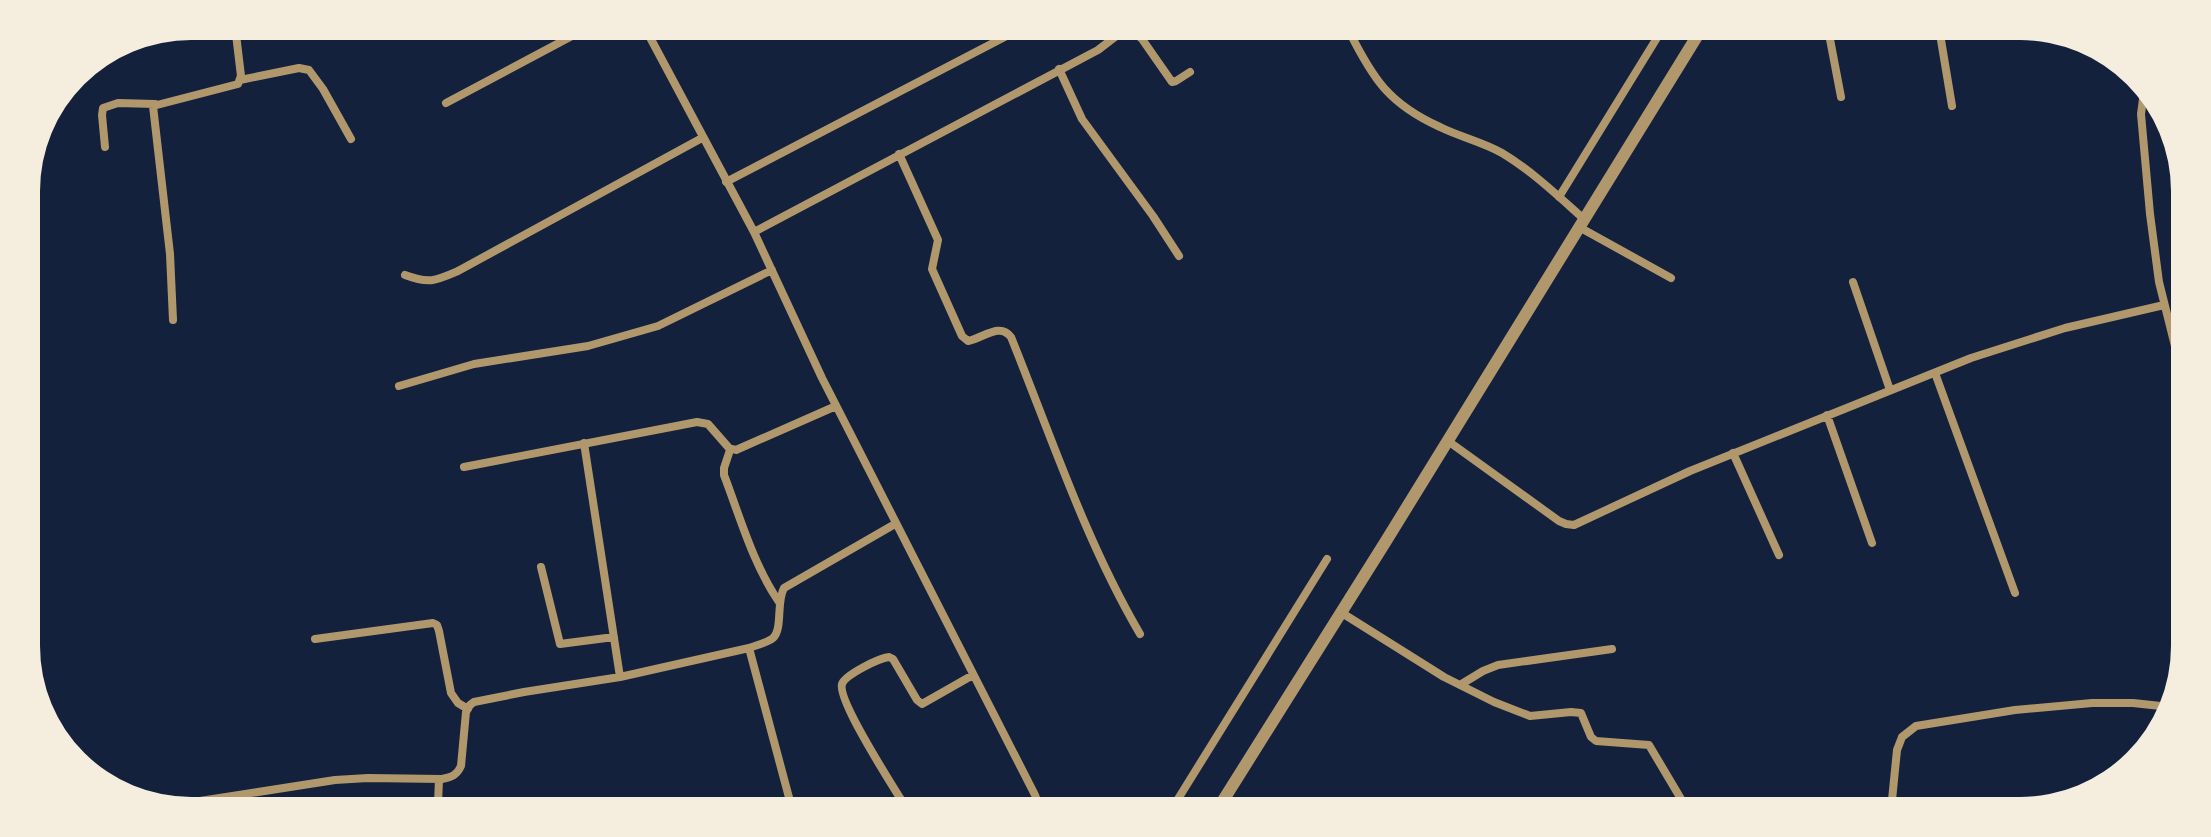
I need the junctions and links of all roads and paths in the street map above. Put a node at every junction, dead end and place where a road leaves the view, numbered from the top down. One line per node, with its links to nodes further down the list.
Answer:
1 (236, 40): 14 (street)
2 (564, 40): 16 (street)
3 (651, 40): 20 (street)
4 (999, 40): 24 (street)
5 (1111, 40): 12 (street)
6 (1143, 40): 13 (street)
7 (1354, 40): 25 (street)
8 (1656, 40): 25 (street)
9 (1695, 40): 26 (street)
10 (1830, 40): 15 (street)
11 (1941, 40): 19 (street)
12 (1059, 69): 23 (street); 28 (street)
13 (1190, 72)
14 (240, 80): 18 (street); 21 (street)
15 (1841, 97)
16 (446, 103)
17 (2142, 103): 33 (street)
18 (155, 104): 22 (street); 34 (street)
19 (1952, 106)
20 (702, 138): 24 (street); 30 (street)
21 (351, 139)
22 (105, 147)
23 (899, 154): 27 (street); 54 (street)
24 (726, 182): 27 (street)
25 (1559, 197): 26 (street)
26 (1581, 223): 31 (street); 41 (street)
27 (754, 232): 29 (street)
28 (1179, 256)
29 (772, 270): 37 (street); 39 (street)
30 (405, 275)
31 (1671, 278)
32 (1853, 282): 38 (street)
33 (2164, 305): 35 (street); 36 (street)
34 (173, 320)
35 (2171, 332)
36 (1935, 373): 38 (street); 51 (street)
37 (399, 386)
38 (1890, 390): 40 (street)
39 (836, 406): 43 (street); 46 (street)
40 (1827, 415): 44 (street); 47 (street)
41 (1448, 441): 44 (street); 53 (street)
42 (584, 443): 43 (street); 45 (street); 55 (street)
43 (730, 450): 52 (street)
44 (1733, 453): 48 (street)
45 (464, 467)
46 (895, 524): 52 (street); 59 (street)
47 (1872, 543)
48 (1779, 555)
49 (1327, 559): 70 (street)
50 (541, 567): 55 (street)
51 (2015, 593)
52 (779, 602): 57 (street)
53 (1342, 613): 61 (street); 71 (street)
54 (1140, 634)
55 (614, 637): 60 (street)
56 (315, 639): 63 (street)
57 (749, 648): 60 (street); 67 (street)
58 (1612, 649): 61 (street)
59 (973, 675): 68 (street); 69 (street)
60 (620, 677): 63 (street)
61 (1460, 685): 72 (street)
62 (2158, 706): 73 (street)
63 (468, 709): 64 (street)
64 (439, 779): 65 (street); 66 (street)
65 (226, 797)
66 (438, 797)
67 (789, 797)
68 (900, 797)
69 (1036, 797)
70 (1179, 797)
71 (1225, 797)
72 (1680, 797)
73 (1892, 797)

